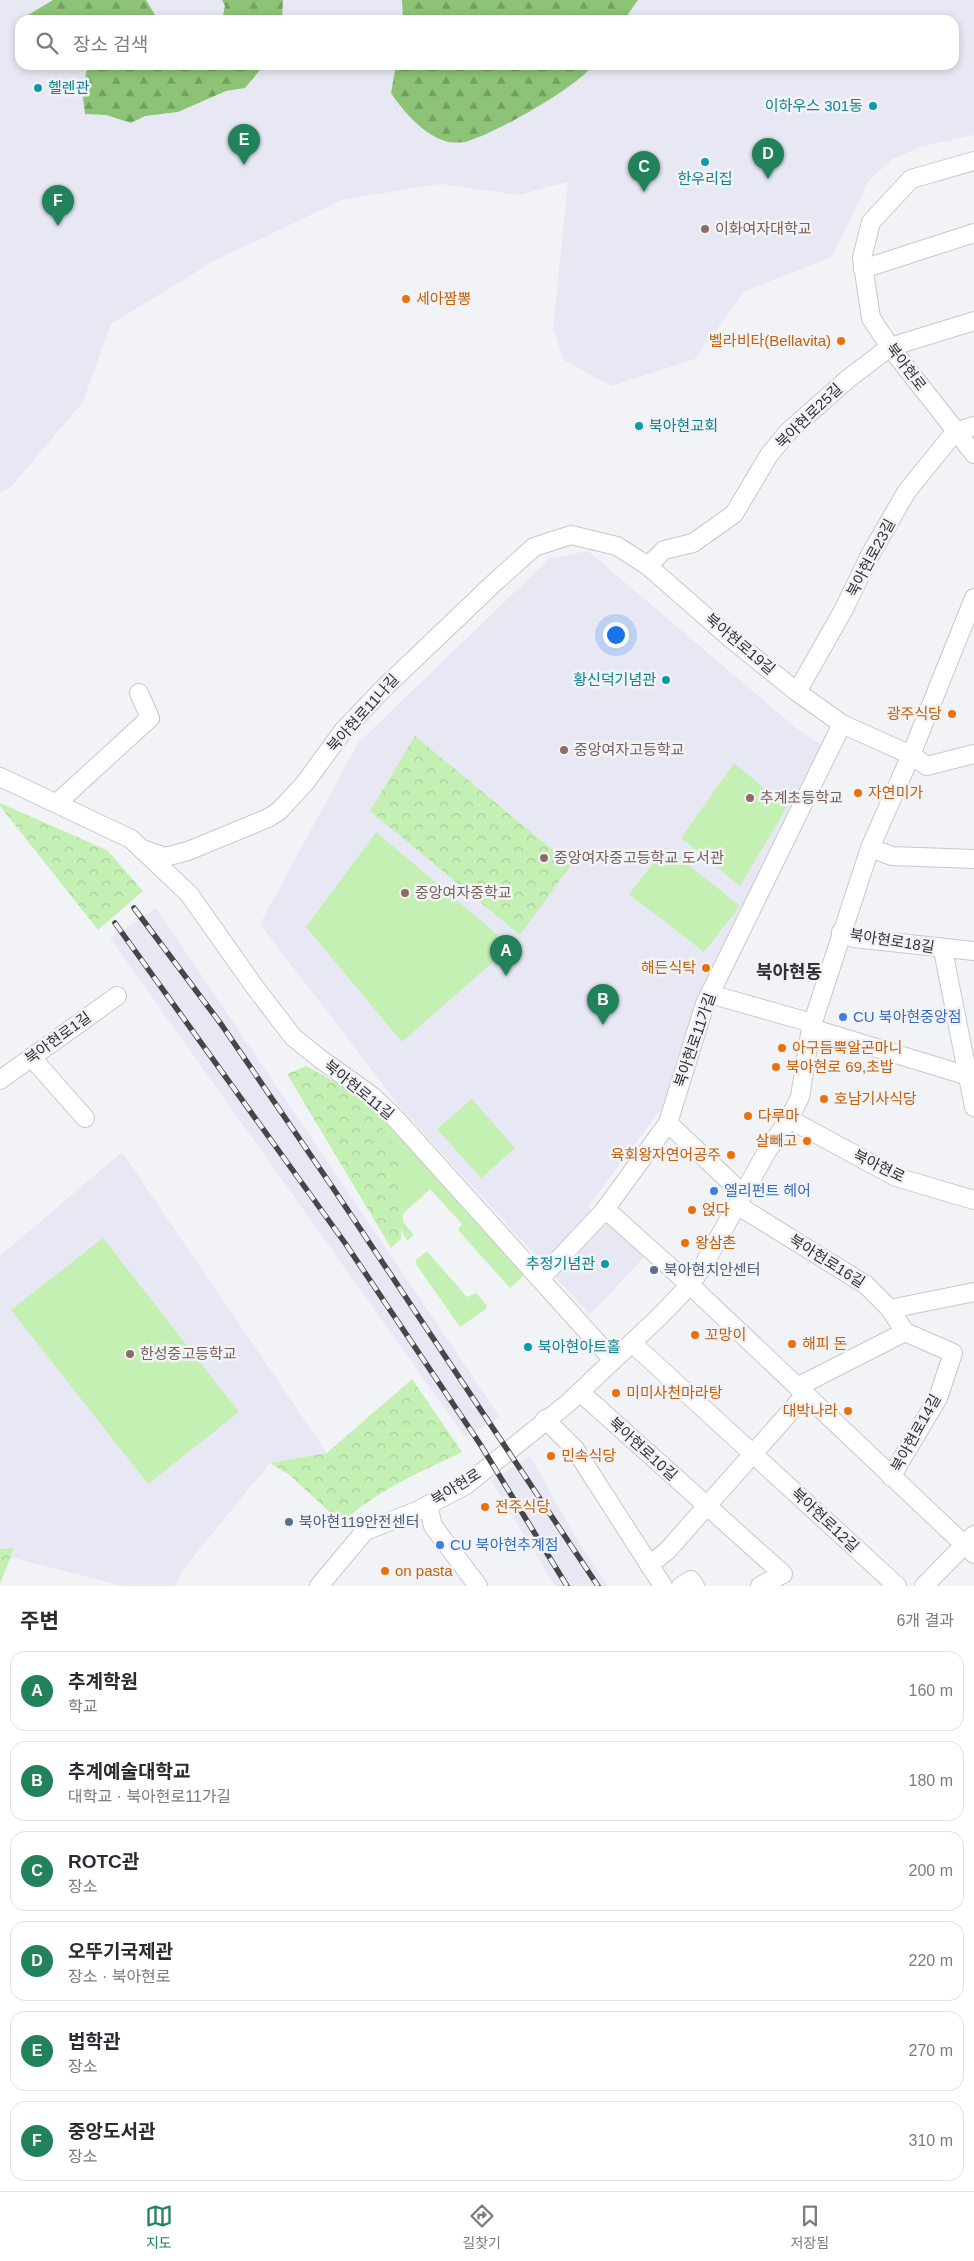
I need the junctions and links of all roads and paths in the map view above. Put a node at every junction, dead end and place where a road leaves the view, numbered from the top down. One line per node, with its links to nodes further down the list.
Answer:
1 (974, 161): 3 (street, 북아현로)
2 (974, 233): 3 (street)
3 (863, 269): 5 (street, 북아현로)
4 (974, 321): 5 (street, 북아현로25길)
5 (890, 347): 7 (street, 북아현로); 10 (street, 북아현로25길)
6 (974, 426): 7 (street)
7 (955, 432): 8 (street, 북아현로); 12 (street, 북아현로23길)
8 (974, 454)
9 (571, 536): 10 (street, 북아현로19길); 19 (street, 북아현로11나길)
10 (648, 566): 12 (street, 북아현로19길)
11 (974, 598): 16 (street, 북아현로)
12 (797, 692): 14 (street, 북아현로19길)
13 (139, 693): 18 (street)
14 (842, 724): 16 (street, 북아현로19길); 25 (street, 북아현로11가길)
15 (974, 754): 16 (street)
16 (911, 755): 20 (street, 북아현로)
17 (0, 777): 18 (street)
18 (57, 804): 19 (street)
19 (136, 844): 38 (street, 북아현로11길)
20 (870, 848): 21 (street); 22 (street, 북아현로)
21 (974, 859)
22 (841, 932): 23 (street, 북아현로18길); 27 (street, 북아현로)
23 (943, 950): 24 (street, 북아현로18길); 29 (street, 북아현로18길)
24 (974, 951)
25 (710, 994): 27 (street); 34 (street, 북아현로11가길)
26 (117, 996): 28 (street, 북아현로1길)
27 (812, 1025): 29 (street); 33 (street, 북아현로)
28 (32, 1058): 30 (street, 북아현로1길); 32 (street)
29 (971, 1076): 31 (street, 북아현로18길)
30 (0, 1080)
31 (974, 1107)
32 (85, 1118)
33 (789, 1120): 35 (street, 북아현로); 36 (street, 북아현로)
34 (668, 1123): 35 (street, 북아현로16길); 37 (street, 북아현로11가길)
35 (740, 1199): 39 (street, 북아현로); 41 (street, 북아현로16길)
36 (974, 1200)
37 (603, 1212): 38 (street, 북아현로11가길); 39 (street)
38 (540, 1279): 44 (street, 북아현로11길)
39 (690, 1285): 43 (street, 북아현로); 45 (street, 북아현로14길)
40 (974, 1292): 41 (street)
41 (890, 1309): 42 (street)
42 (905, 1332): 45 (street); 49 (street, 북아현로14길)
43 (632, 1343): 44 (street, 북아현로); 48 (street, 북아현로12길)
44 (613, 1360): 46 (street, 북아현로)
45 (801, 1391): 48 (street); 49 (street, 북아현로14길)
46 (580, 1392): 47 (street, 북아현로); 51 (street, 북아현로10길)
47 (546, 1420): 50 (street, 북아현로); 53 (street)
48 (753, 1454): 51 (street); 58 (street, 북아현로12길)
49 (891, 1477): 52 (street, 북아현로14길)
50 (428, 1505): 54 (street, 북아현로); 55 (street)
51 (706, 1505): 53 (street); 57 (street, 북아현로10길)
52 (971, 1545): 59 (street, 북아현로14길)
53 (649, 1565): 56 (street)
54 (320, 1586)
55 (478, 1586)
56 (663, 1586)
57 (760, 1586)
58 (897, 1586)
59 (924, 1586)

